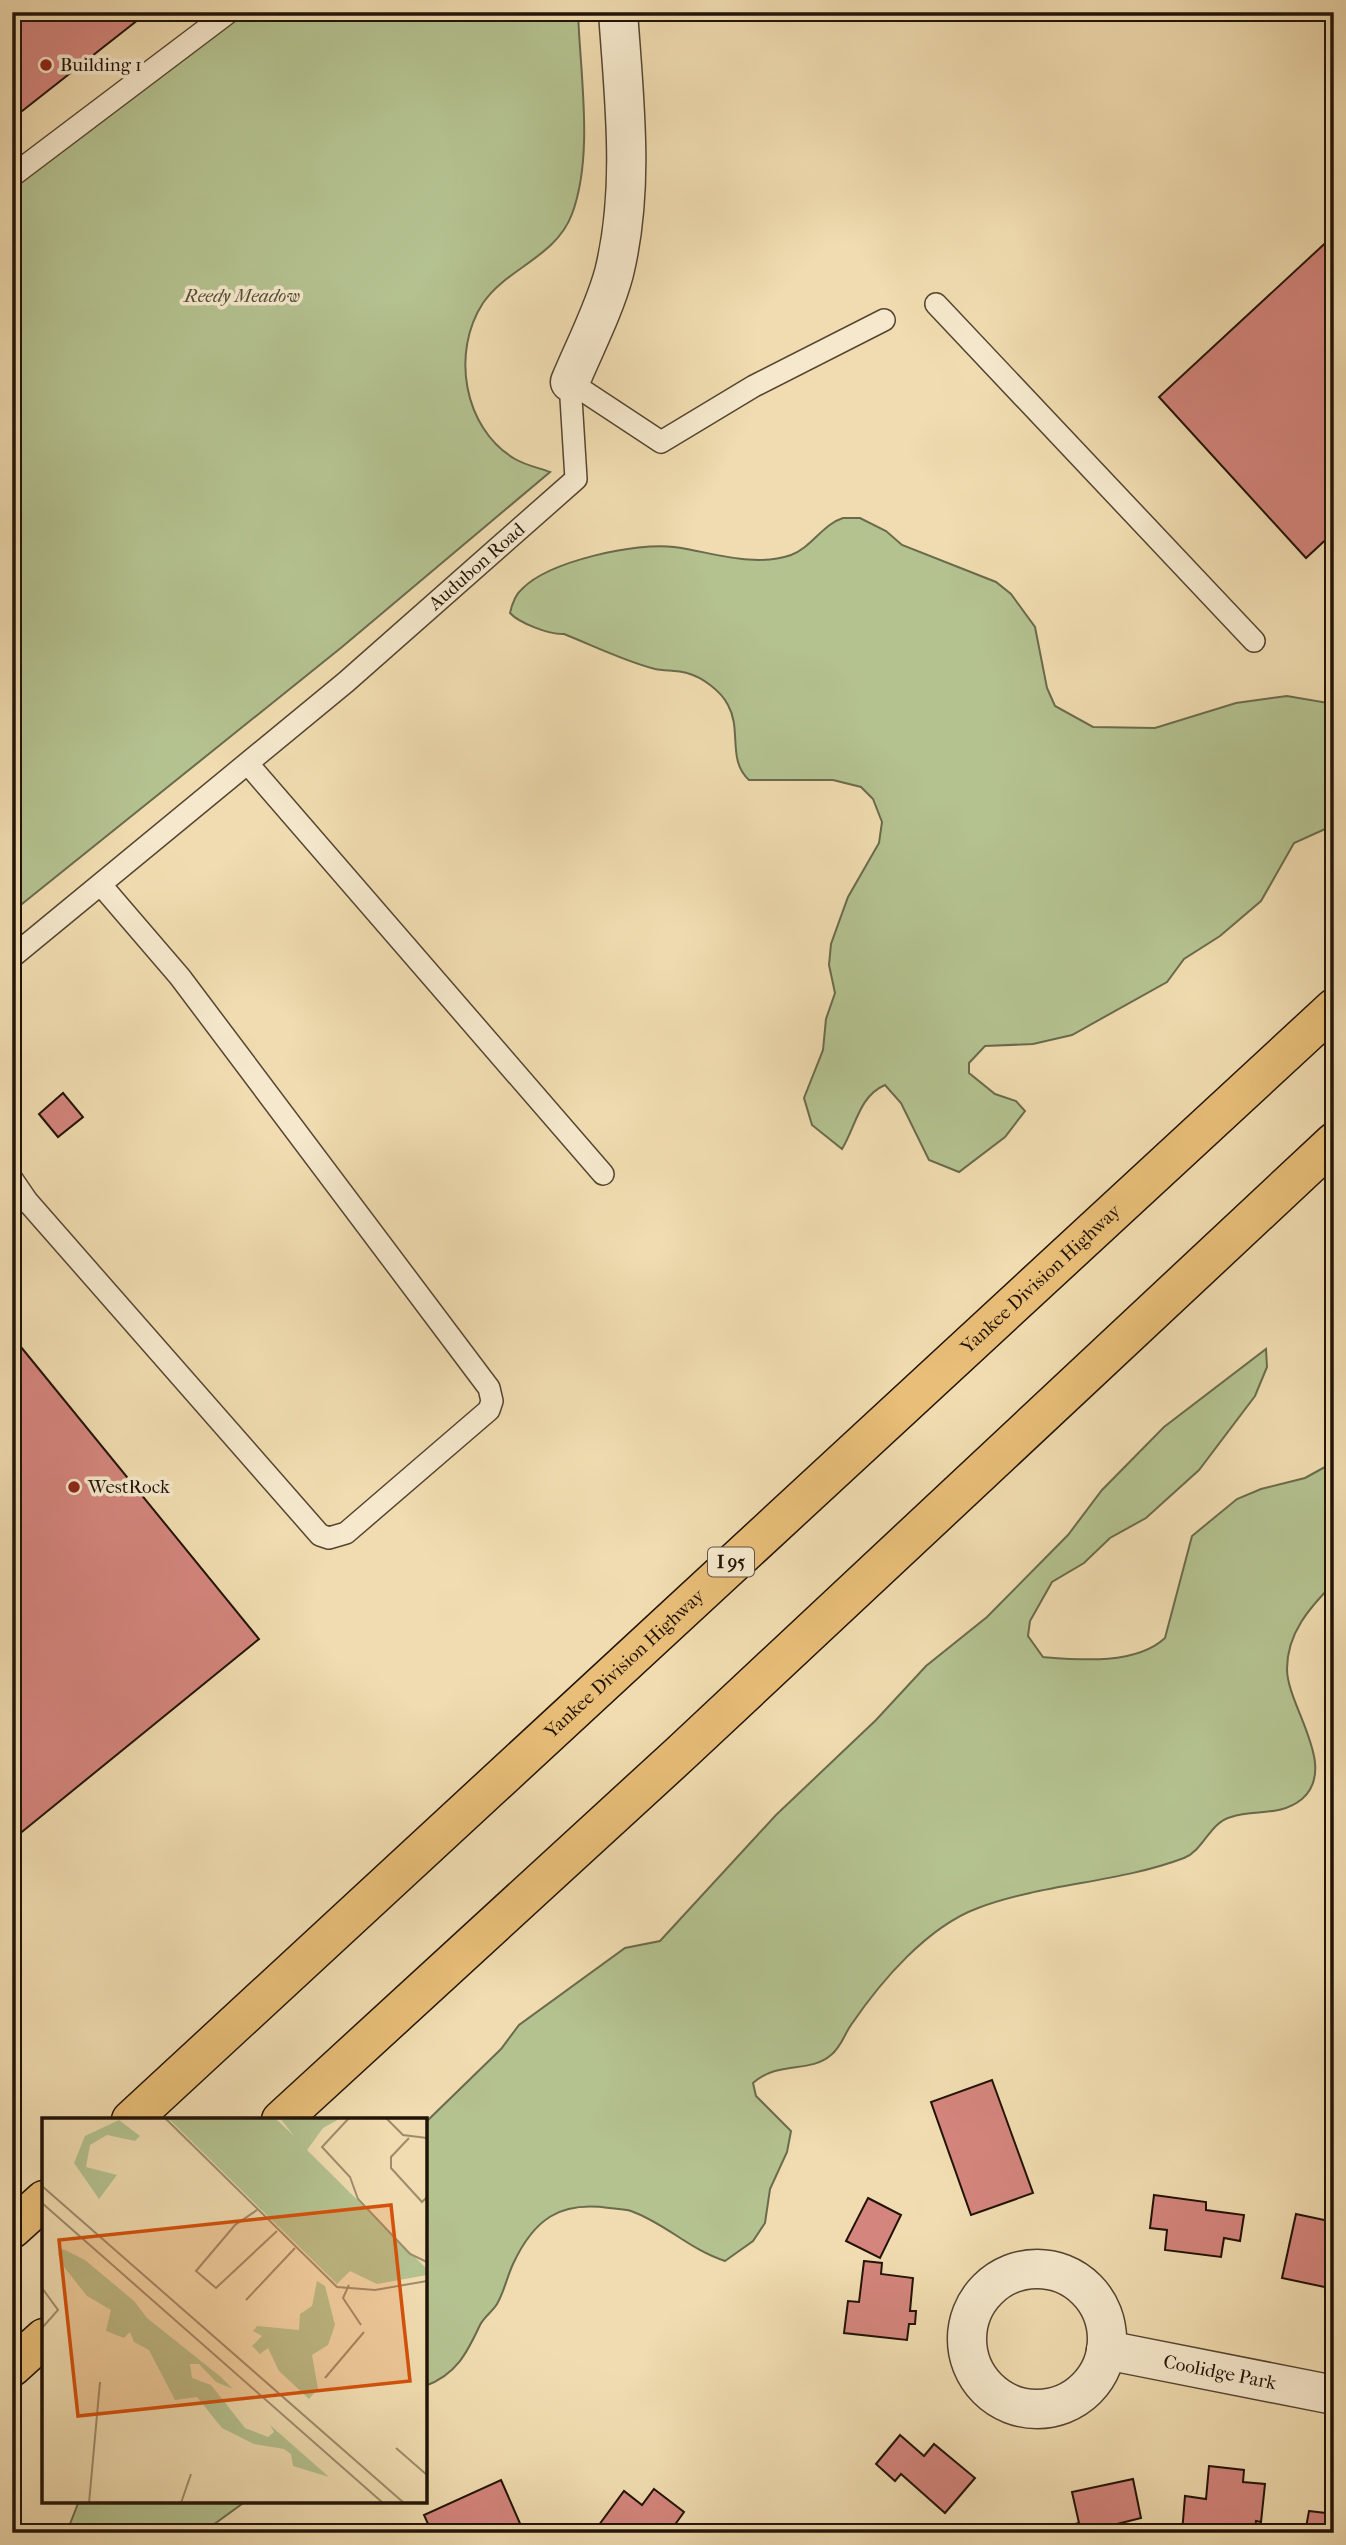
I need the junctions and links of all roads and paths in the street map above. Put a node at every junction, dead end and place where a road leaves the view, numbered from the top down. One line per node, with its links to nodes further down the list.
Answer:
1 (229, 12): 3 (lane)
2 (618, 12): 6 (street, Audubon Road)
3 (12, 176)
4 (936, 304): 7 (lane)
5 (884, 320): 6 (lane)
6 (570, 382): 8 (lane, Audubon Road)
7 (1254, 641)
8 (248, 764): 9 (lane, Audubon Road); 13 (lane)
9 (101, 885): 10 (lane, Audubon Road); 14 (lane)
10 (12, 957)
11 (1334, 1008): 15 (highway, Yankee Division Highway / I 95)
12 (1334, 1142): 16 (highway)
13 (603, 1174)
14 (12, 1179)
15 (133, 2118)
16 (283, 2118)
17 (42, 2202): 18 (highway)
18 (12, 2229)
19 (42, 2340): 21 (highway)
20 (1106, 2350): 22 (street, Coolidge Park)
21 (12, 2367)
22 (1334, 2395)

